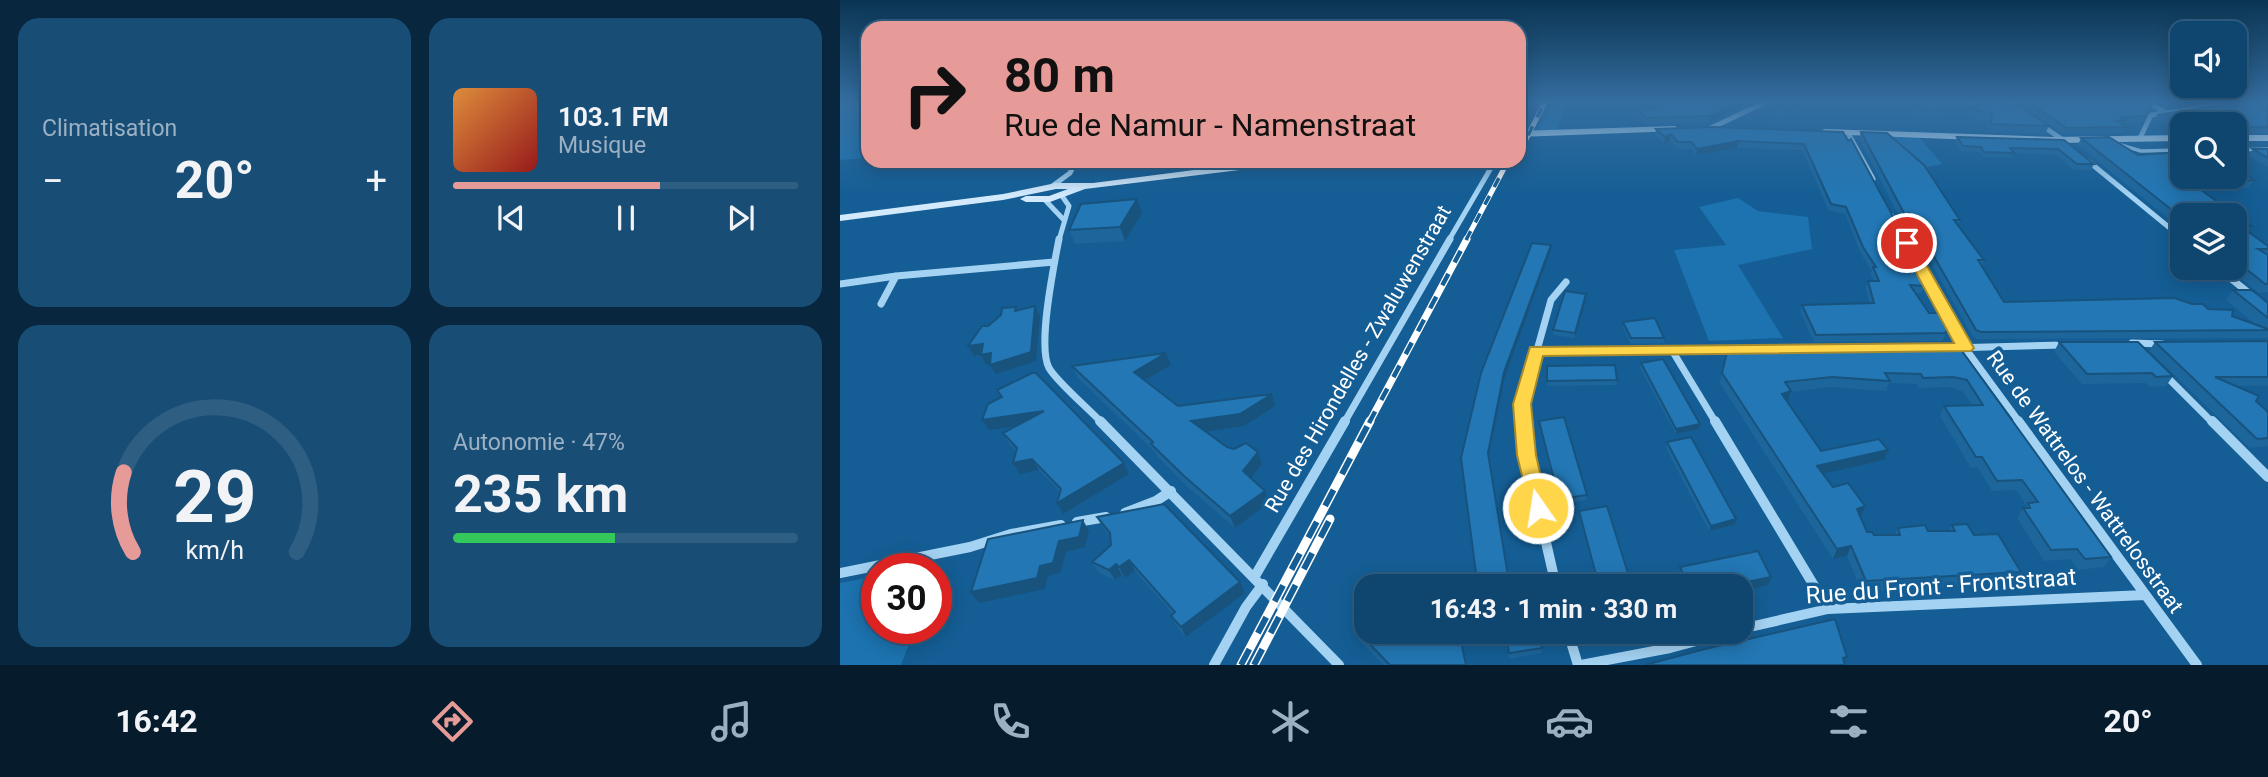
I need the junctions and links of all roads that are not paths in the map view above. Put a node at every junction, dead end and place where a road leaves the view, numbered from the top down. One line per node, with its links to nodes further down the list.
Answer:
1 (1550, 133): 6 (street)
2 (1848, 133): 22 (street)
3 (1849, 133): 12 (street)
4 (2053, 133): 12 (street)
5 (2142, 133): 8 (street)
6 (1526, 134)
7 (2109, 138): 8 (street); 12 (street); 15 (lane)
8 (2140, 138): 9 (street)
9 (2170, 138)
10 (2247, 138): 11 (street)
11 (2268, 138)
12 (2063, 140): 13 (street)
13 (2073, 148)
14 (2268, 149): 16 (lane)
15 (2170, 150)
16 (2247, 150)
17 (2083, 156): 27 (street)
18 (1074, 168): 21 (street)
19 (1233, 168): 21 (street)
20 (1491, 168): 50 (street, Rue des Hirondelles - Zwaluwenstraat)
21 (1065, 188): 23 (street); 23 (street); 26 (street)
22 (1878, 189)
23 (1045, 194): 25 (street); 26 (street)
24 (1889, 211): 40 (street, Rue de Wattrelos - Wattrelosstraat)
25 (840, 218)
26 (1063, 219): 28 (street)
27 (2170, 229)
28 (1054, 262): 29 (street); 47 (street)
29 (896, 276): 32 (street); 34 (street)
30 (2233, 280): 33 (street)
31 (1566, 282): 41 (street)
32 (840, 284)
33 (2258, 301)
34 (881, 304)
35 (2133, 343): 36 (street); 37 (street); 44 (street)
36 (2119, 344)
37 (2173, 344)
38 (2077, 345): 40 (street)
39 (1938, 348): 40 (street)
40 (1965, 348): 51 (street, Rue de Wattrelos - Wattrelosstraat)
41 (1536, 351): 43 (street); 49 (street)
42 (1743, 351): 43 (street)
43 (1674, 352): 52 (street)
44 (2142, 353)
45 (2152, 363): 46 (street)
46 (2268, 477)
47 (1171, 491): 48 (street); 50 (street)
48 (840, 573)
49 (1553, 574)
50 (1259, 580): 56 (street, Rue des Hirondelles - Zwaluwenstraat); 57 (street)
51 (2145, 595): 52 (street, Rue du Front - Frontstraat); 59 (street, Rue de Wattrelos - Wattrelosstraat)
52 (1828, 609): 53 (street, Rue du Front - Frontstraat)
53 (1753, 626)
54 (1572, 644): 58 (street)
55 (1685, 644): 58 (street)
56 (1214, 665)
57 (1339, 665)
58 (1580, 665)
59 (2197, 665)

